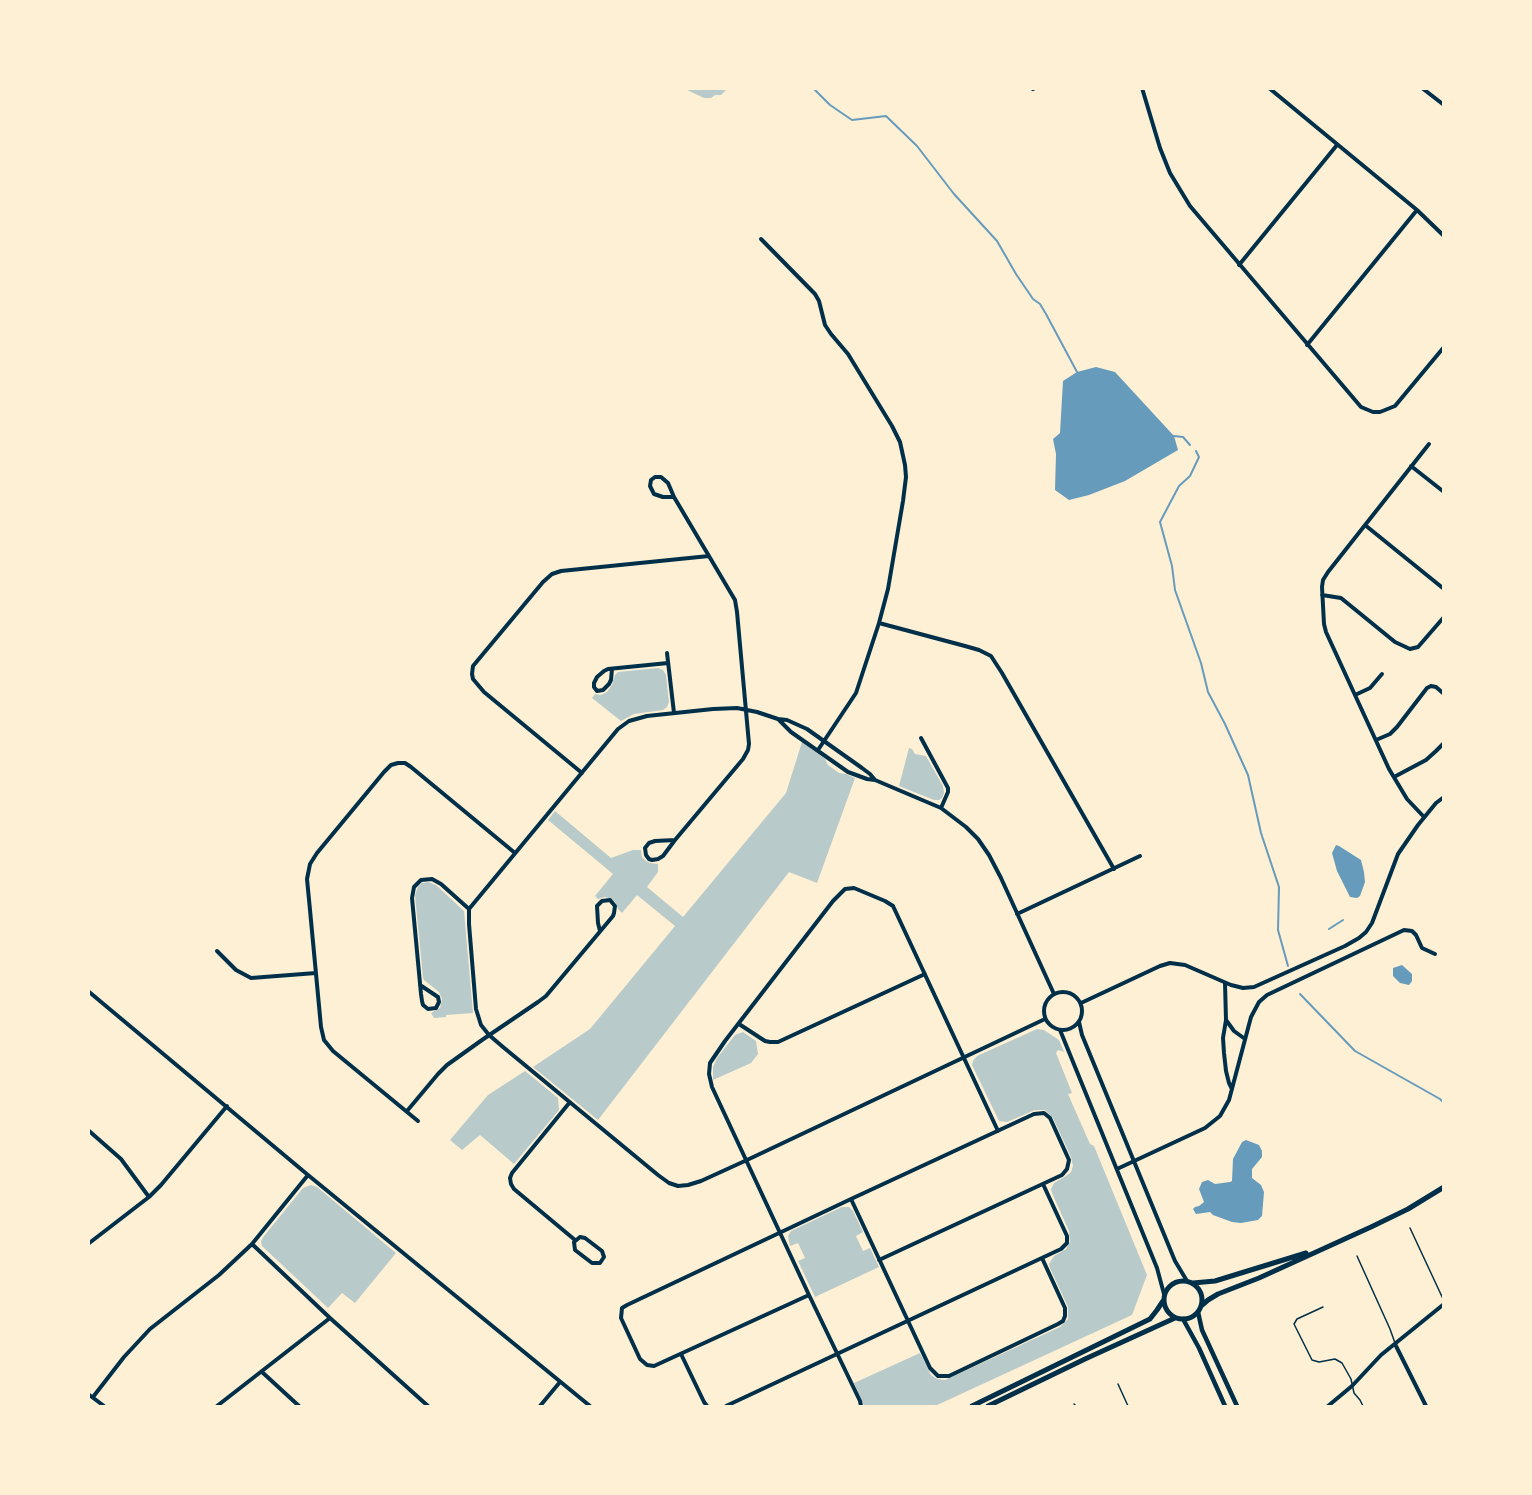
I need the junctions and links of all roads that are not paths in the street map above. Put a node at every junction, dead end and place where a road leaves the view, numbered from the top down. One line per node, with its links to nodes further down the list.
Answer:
1 (1142, 88): 9 (street)
2 (1269, 88): 5 (street)
3 (1422, 88): 4 (street)
4 (1443, 105)
5 (1337, 145): 6 (street); 9 (street)
6 (1417, 210): 7 (street); 10 (street)
7 (1443, 236)
8 (761, 239): 21 (street)
9 (1239, 265): 10 (street)
10 (1307, 345): 11 (street)
11 (1443, 347)
12 (1429, 444): 13 (street)
13 (1411, 466): 14 (street); 16 (street)
14 (1443, 492)
15 (674, 497): 15 (street); 17 (street)
16 (1365, 525): 18 (street); 19 (street)
17 (709, 556): 28 (street); 36 (street)
18 (1443, 589)
19 (1322, 595): 20 (street); 27 (street)
20 (1443, 617)
21 (879, 623): 33 (street); 45 (street)
22 (667, 653): 23 (street)
23 (668, 663): 24 (street); 29 (street)
24 (612, 669): 24 (street)
25 (1382, 674): 27 (street)
26 (1443, 694): 32 (street)
27 (1355, 695): 32 (street)
28 (745, 709): 29 (street); 30 (street); 42 (street)
29 (674, 713): 36 (street)
30 (778, 719): 33 (street); 35 (street)
31 (921, 738): 40 (street)
32 (1376, 740): 37 (street)
33 (824, 741): 35 (street); 38 (street)
34 (1443, 742): 37 (street)
35 (818, 750): 38 (street)
36 (582, 773): 43 (street)
37 (1394, 777): 41 (street)
38 (875, 780): 40 (street)
39 (1443, 797): 41 (street)
40 (940, 808): 47 (street)
41 (1424, 817): 53 (street)
42 (675, 840): 42 (street)
43 (515, 853): 46 (street); 51 (street)
44 (1140, 856): 45 (street)
45 (1114, 869): 47 (street)
46 (470, 909): 54 (street); 63 (street)
47 (1017, 914): 56 (street)
48 (600, 931): 48 (street); 63 (street)
49 (217, 951): 51 (street)
50 (1435, 954): 64 (street)
51 (316, 973): 69 (street)
52 (925, 974): 61 (street); 61 (street); 65 (street)
53 (1225, 983): 57 (street); 59 (street)
54 (420, 985): 54 (street)
55 (88, 992): 68 (street)
56 (1054, 994): 57 (street); 58 (street)
57 (1081, 1003): 60 (street)
58 (1045, 1019): 62 (street); 65 (street)
59 (1226, 1020): 64 (street); 66 (street)
60 (1079, 1022): 62 (street); 74 (street)
61 (739, 1023): 73 (street)
62 (1060, 1030): 75 (street)
63 (489, 1035): 67 (street); 69 (street)
64 (1245, 1039): 66 (street)
65 (964, 1058): 72 (street); 73 (street)
66 (1232, 1089): 74 (street)
67 (570, 1102): 73 (street); 83 (street)
68 (227, 1106): 76 (street); 79 (street)
69 (406, 1111): 70 (street)
70 (418, 1121)
71 (88, 1130): 79 (street)
72 (999, 1131): 77 (street); 80 (street)
73 (747, 1160): 82 (street)
74 (1134, 1161): 75 (street); 90 (street)
75 (1117, 1169): 91 (street)
76 (308, 1175): 85 (street); 106 (street)
77 (1043, 1184): 88 (street); 89 (street)
78 (1443, 1187): 86 (main road)
79 (149, 1197): 84 (street)
80 (850, 1199): 82 (street); 89 (street)
81 (1410, 1228): 94 (lane)
82 (780, 1232): 92 (street); 103 (street)
83 (575, 1239): 83 (street)
84 (88, 1244)
85 (252, 1244): 98 (street); 109 (street)
86 (1329, 1246): 90 (main road); 95 (main road)
87 (1357, 1256): 102 (lane)
88 (1042, 1258): 101 (street); 101 (street)
89 (879, 1260): 101 (street)
90 (1190, 1282): 91 (main road); 95 (main road)
91 (1164, 1294): 93 (main road)
92 (809, 1295): 103 (street); 104 (street)
93 (1163, 1301): 99 (main road); 120 (main road)
94 (1443, 1302): 102 (street)
95 (1201, 1306): 97 (main road)
96 (1323, 1308): 108 (lane)
97 (1198, 1312): 100 (main road); 124 (street)
98 (330, 1317): 105 (street); 114 (street)
99 (1175, 1318): 100 (main road); 121 (main road)
100 (1183, 1319): 123 (street)
101 (908, 1321): 104 (street)
102 (1395, 1344): 108 (street); 127 (street)
103 (681, 1354): 117 (street)
104 (837, 1354): 110 (street); 119 (street)
105 (262, 1372): 112 (street); 113 (street)
106 (561, 1382): 115 (street); 116 (street)
107 (1118, 1384): 122 (lane)
108 (1352, 1386): 125 (street); 126 (lane)
109 (91, 1396): 111 (street)
110 (735, 1405): 118 (street)
111 (104, 1407)
112 (218, 1407)
113 (299, 1407)
114 (428, 1407)
115 (540, 1407)
116 (590, 1407)
117 (707, 1407)
118 (726, 1407)
119 (861, 1407)
120 (972, 1407)
121 (988, 1407)
122 (1128, 1407)
123 (1225, 1407)
124 (1237, 1407)
125 (1328, 1407)
126 (1363, 1407)
127 (1426, 1407)

